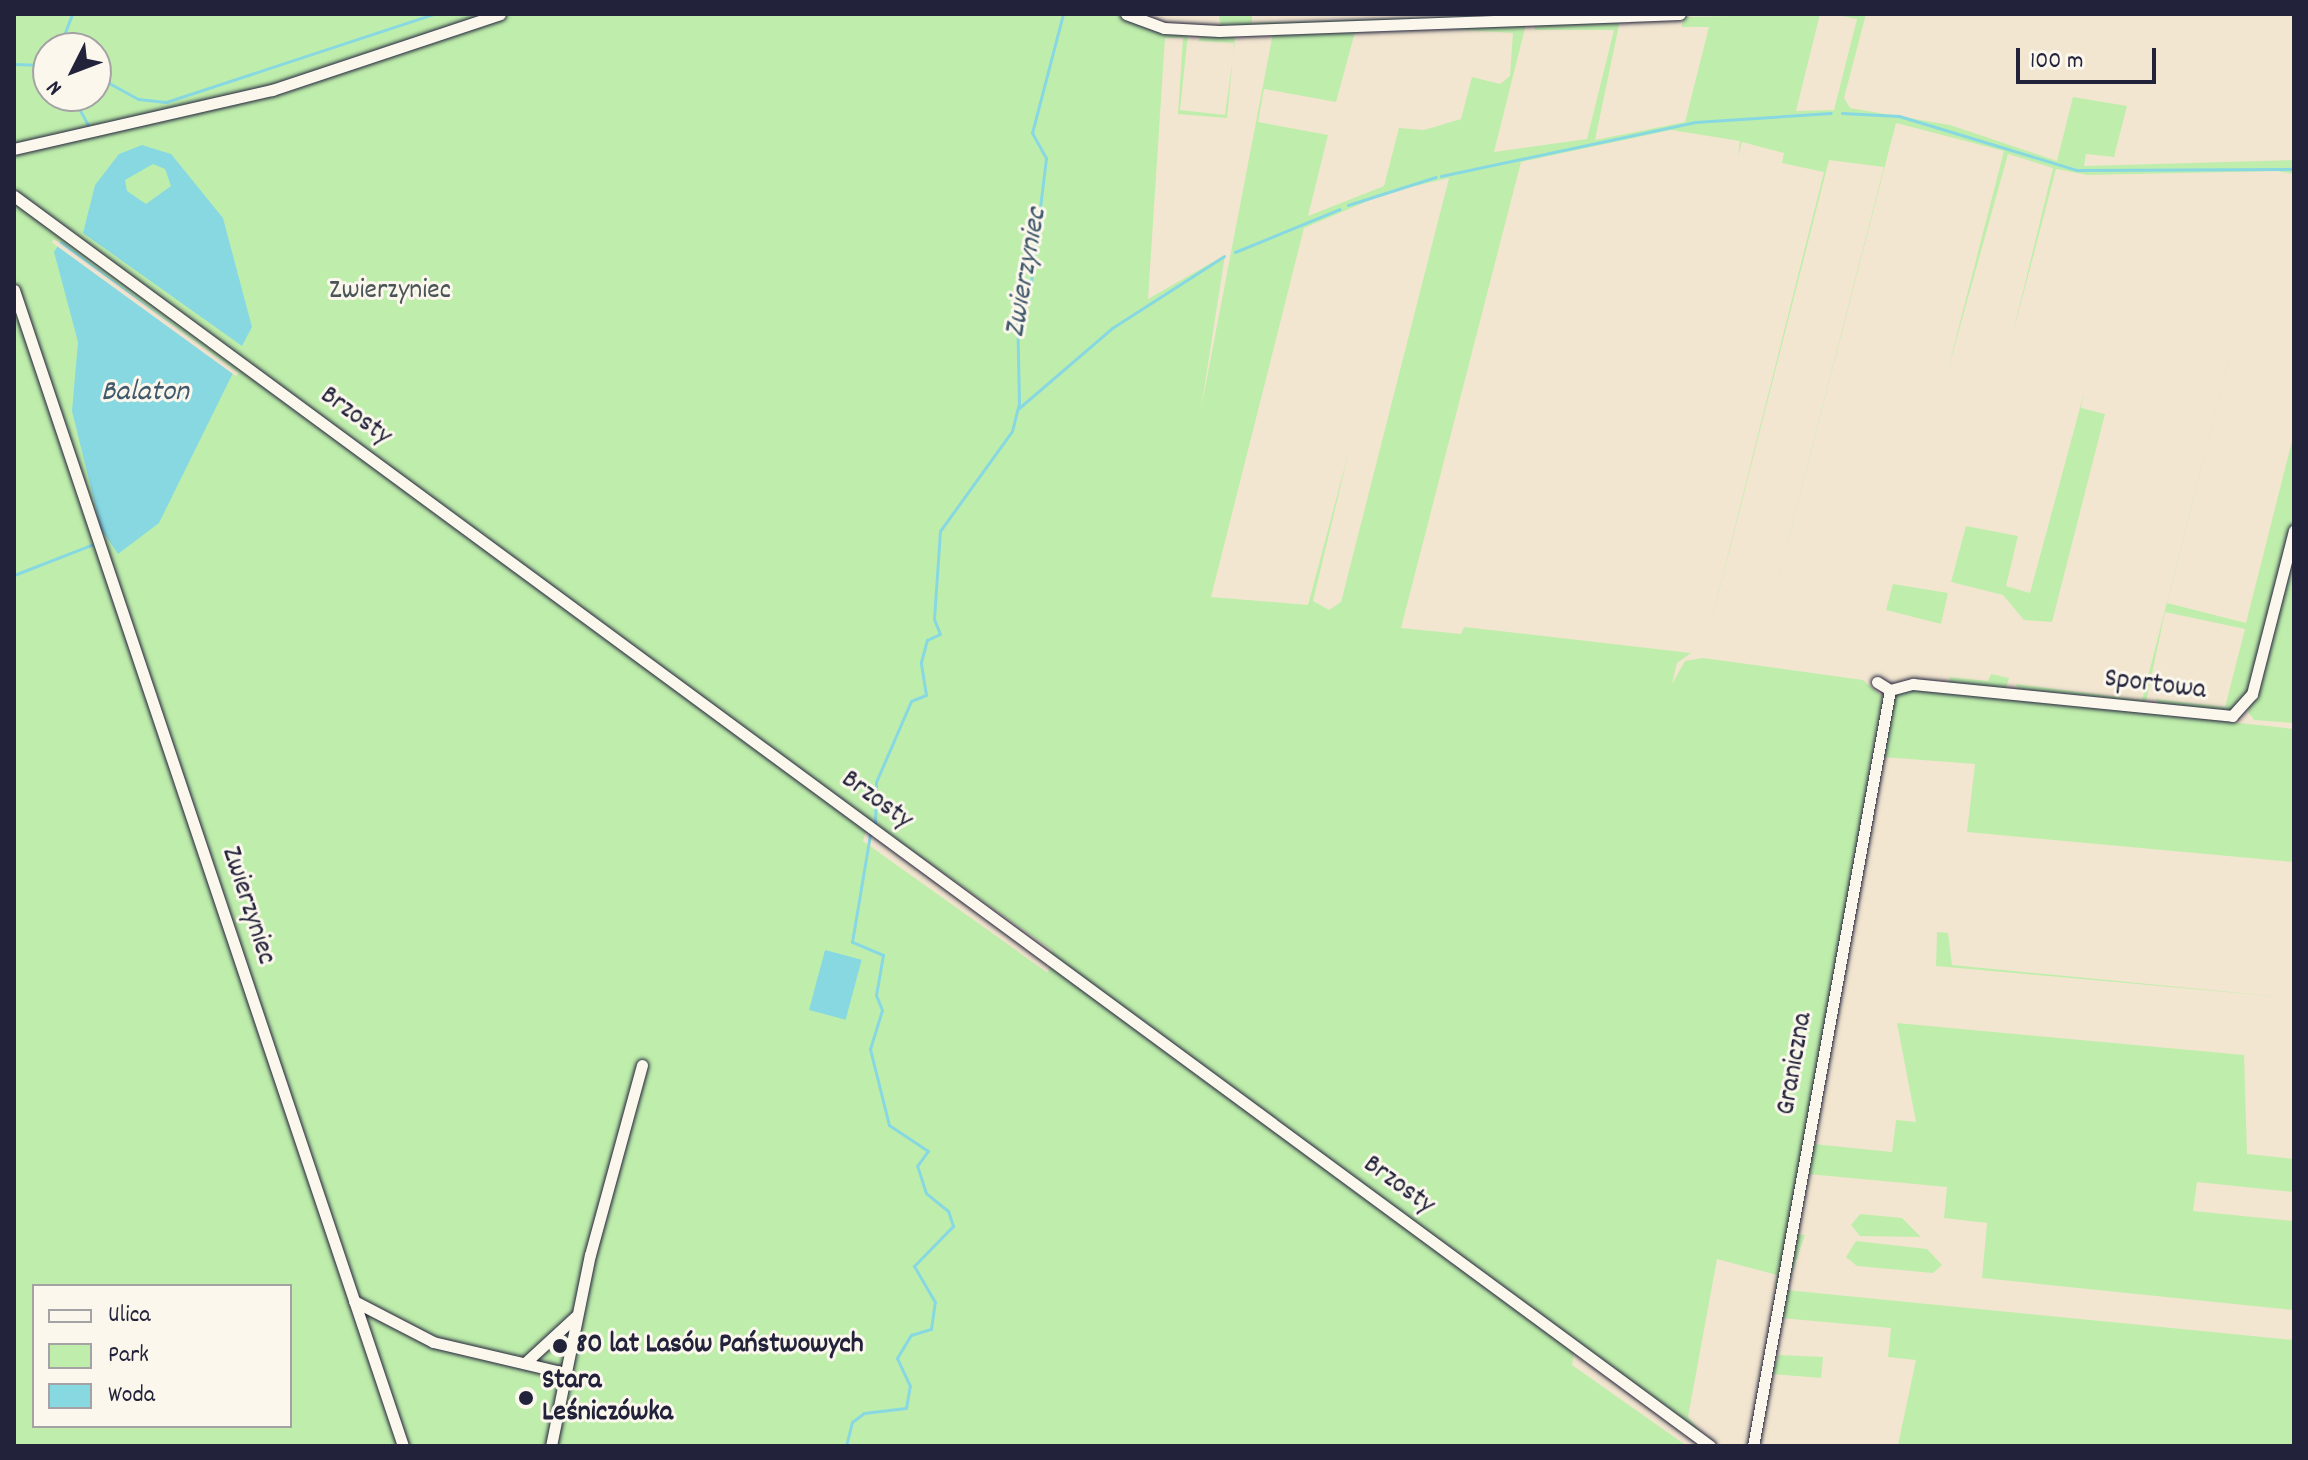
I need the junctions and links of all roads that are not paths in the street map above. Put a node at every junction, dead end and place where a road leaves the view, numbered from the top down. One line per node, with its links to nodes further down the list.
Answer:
1 (500, 14): 5 (street)
2 (1126, 14): 4 (street)
3 (1680, 14): 4 (street)
4 (1539, 16)
5 (14, 149)
6 (14, 196): 18 (street, Brzosty)
7 (14, 290): 12 (street, Zwierzyniec)
8 (2294, 530): 10 (street, Sportowa)
9 (1877, 682): 10 (street)
10 (1890, 690): 19 (street, Graniczna)
11 (642, 1065): 13 (street)
12 (354, 1300): 14 (street); 16 (street, Zwierzyniec)
13 (576, 1316): 14 (street); 15 (street)
14 (526, 1362): 15 (street)
15 (565, 1373): 17 (street)
16 (403, 1446)
17 (551, 1446)
18 (1710, 1446)
19 (1753, 1446)

